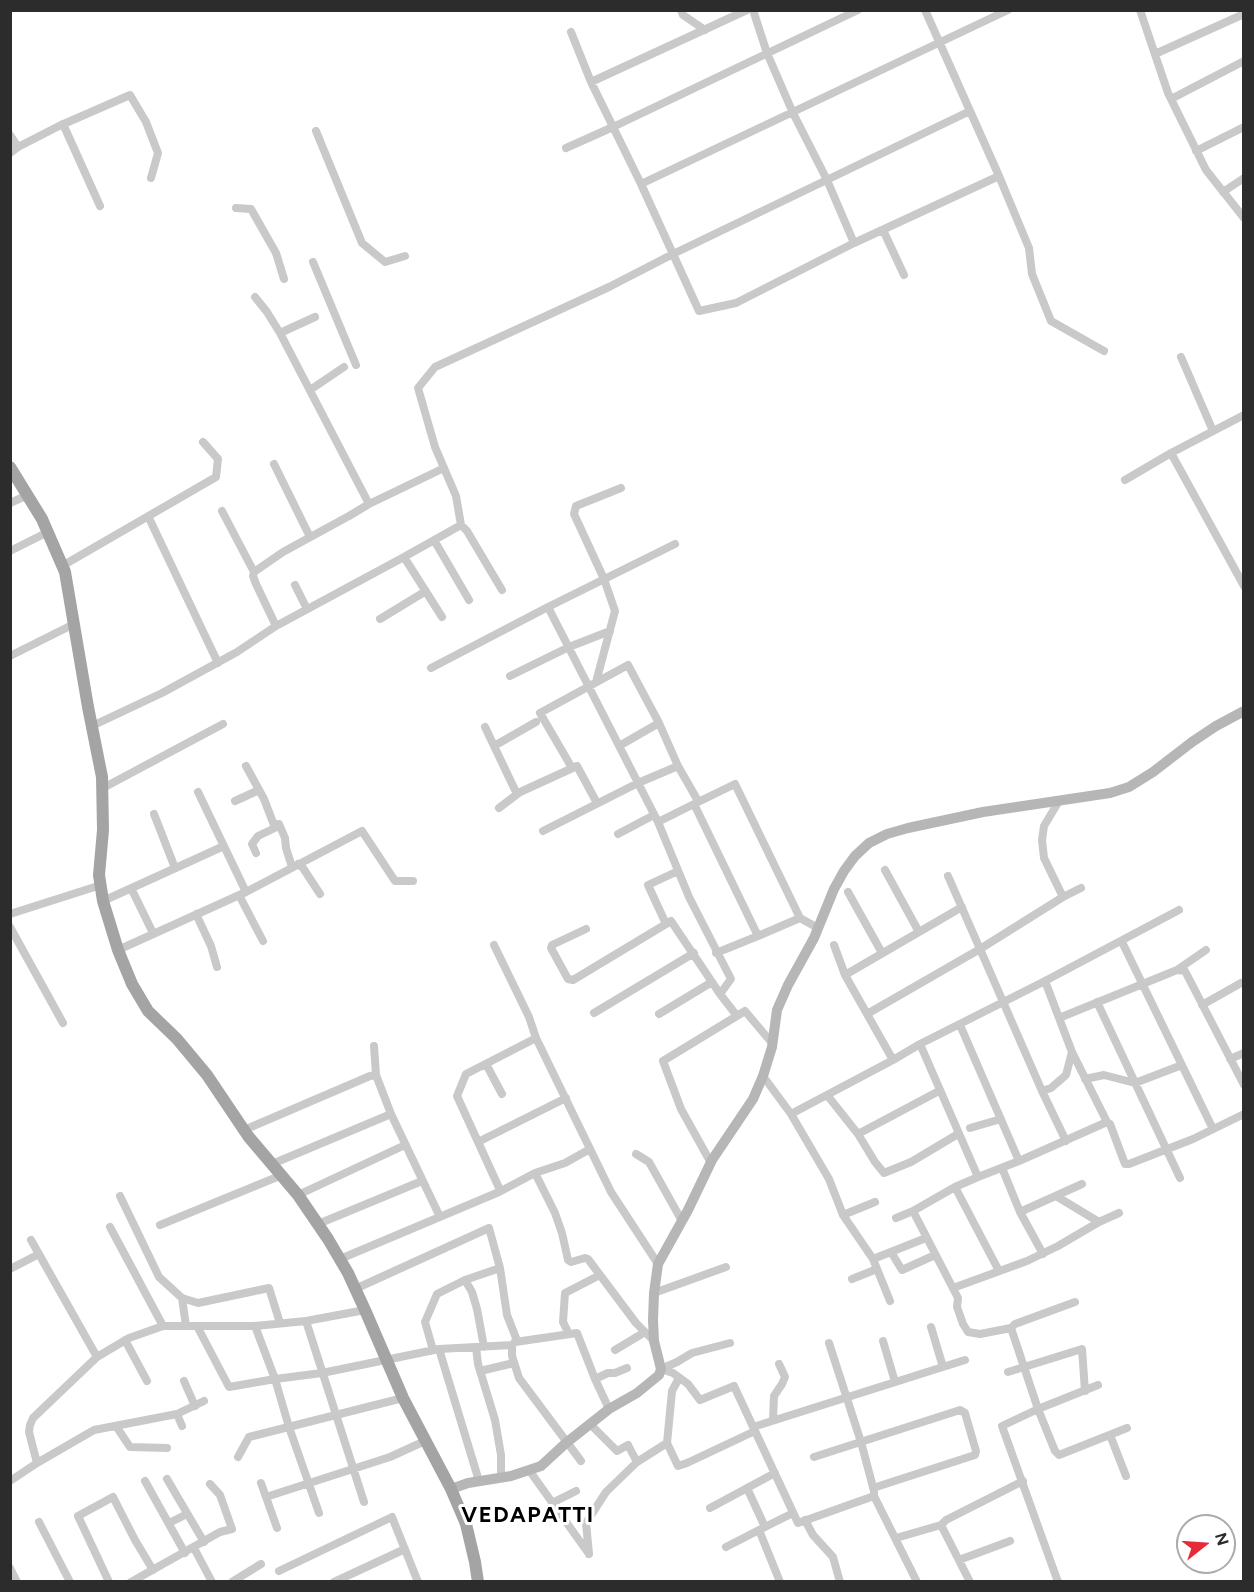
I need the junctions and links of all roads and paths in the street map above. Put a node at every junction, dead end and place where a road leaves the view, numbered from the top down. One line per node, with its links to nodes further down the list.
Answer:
1 (681, 10): 9 (street)
2 (747, 10): 9 (street)
3 (753, 10): 12 (street)
4 (858, 10): 12 (street)
5 (925, 10): 11 (street)
6 (1008, 10): 11 (street)
7 (1140, 10): 13 (street)
8 (1244, 14): 13 (street)
9 (705, 30): 15 (street)
10 (572, 32): 15 (street)
11 (939, 44): 17 (street); 18 (street)
12 (768, 53): 18 (street); 20 (street)
13 (1155, 54): 16 (street)
14 (1244, 61): 16 (street)
15 (591, 82): 20 (street)
16 (1171, 99): 26 (street)
17 (970, 111): 28 (street); 31 (street)
18 (794, 112): 31 (street); 32 (street)
19 (63, 124): 24 (street); 29 (street); 34 (street)
20 (613, 127): 25 (street); 32 (street)
21 (1244, 127): 26 (street)
22 (316, 131): 40 (street)
23 (10, 135): 24 (street)
24 (18, 147): 27 (street)
25 (566, 148)
26 (1196, 151): 33 (street)
27 (10, 153)
28 (999, 176): 37 (street); 47 (street)
29 (151, 178)
30 (1244, 178): 33 (street)
31 (827, 180): 38 (street); 39 (street)
32 (641, 184): 39 (street)
33 (1223, 192): 36 (street)
34 (100, 206)
35 (236, 208): 43 (street)
36 (1244, 218)
37 (883, 230): 38 (street); 42 (street)
38 (854, 243): 39 (street)
39 (673, 254): 57 (street)
40 (405, 256)
41 (313, 262): 49 (street)
42 (904, 275)
43 (284, 279)
44 (255, 297): 46 (street)
45 (315, 317): 46 (street)
46 (280, 333): 51 (street)
47 (1104, 351)
48 (1181, 357): 53 (street)
49 (356, 365)
50 (344, 367): 51 (street)
51 (310, 390): 63 (street)
52 (1244, 415): 53 (street)
53 (1213, 431): 55 (street)
54 (203, 442): 65 (street)
55 (1171, 453): 59 (street); 77 (street)
56 (274, 464): 68 (street)
57 (444, 468): 63 (street); 66 (street)
58 (12, 472): 61 (main road)
59 (1125, 480)
60 (621, 488): 75 (street)
61 (28, 495): 62 (street); 67 (main road)
62 (10, 503)
63 (369, 504): 68 (street)
64 (222, 512): 74 (street)
65 (148, 516): 73 (street); 90 (street)
66 (461, 525): 69 (street); 78 (street)
67 (48, 532): 71 (street); 73 (main road)
68 (310, 537): 74 (street)
69 (434, 540): 72 (street); 80 (street)
70 (675, 544): 75 (street)
71 (10, 550)
72 (404, 557): 79 (street); 82 (street)
73 (62, 566): 85 (main road)
74 (254, 572): 86 (street)
75 (604, 579): 81 (street); 87 (street)
76 (295, 585): 82 (street)
77 (1244, 586)
78 (502, 590)
79 (426, 591): 83 (street); 84 (street)
80 (470, 600)
81 (548, 607): 88 (street); 91 (street)
82 (308, 609): 86 (street)
83 (442, 616)
84 (380, 619)
85 (74, 624): 89 (street); 98 (main road)
86 (276, 626): 90 (street)
87 (610, 631): 88 (street); 93 (street)
88 (569, 647): 92 (street); 93 (street)
89 (10, 656)
90 (218, 663): 98 (street)
91 (431, 668)
92 (510, 676)
93 (593, 684): 96 (street); 101 (street); 104 (street)
94 (1244, 711): 111 (street)
95 (536, 722): 100 (street)
96 (658, 723): 101 (street); 103 (street)
97 (223, 724): 106 (street)
98 (92, 726): 106 (main road)
99 (485, 727): 100 (street)
100 (494, 746): 109 (street)
101 (619, 746): 105 (street)
102 (246, 766): 107 (street)
103 (678, 766): 105 (street); 112 (street)
104 (572, 768): 109 (street); 113 (street)
105 (638, 783): 113 (street); 116 (street)
106 (103, 788): 128 (main road)
107 (259, 790): 110 (street); 117 (street)
108 (198, 792): 120 (street)
109 (520, 792): 114 (street)
110 (235, 801)
111 (1059, 801): 134 (street); 143 (street)
112 (696, 802): 116 (street); 140 (street); 147 (street)
113 (597, 803): 118 (street)
114 (499, 808)
115 (154, 814): 123 (street)
116 (656, 819): 119 (street); 124 (street)
117 (279, 826): 121 (street); 122 (street)
118 (543, 831)
119 (618, 834)
120 (224, 846): 123 (street); 132 (street)
121 (256, 853)
122 (295, 865): 127 (street); 132 (street); 133 (street)
123 (175, 868): 129 (street)
124 (678, 870): 141 (street); 155 (street)
125 (885, 870): 145 (street)
126 (948, 876): 136 (street)
127 (413, 881)
128 (101, 885): 135 (main road); 138 (street)
129 (131, 888): 135 (street); 146 (street)
130 (1081, 888): 134 (street)
131 (848, 892): 156 (street)
132 (242, 893): 139 (street); 148 (street)
133 (320, 894)
134 (1063, 897): 152 (street)
135 (103, 901): 153 (main road)
136 (962, 907): 145 (street); 152 (street)
137 (1179, 910): 149 (street)
138 (10, 914)
139 (196, 914): 146 (street); 158 (street)
140 (800, 918): 143 (street); 147 (street)
141 (666, 924): 144 (street); 157 (street)
142 (10, 927): 174 (street)
143 (818, 928): 177 (street)
144 (586, 929)
145 (919, 932): 156 (street)
146 (153, 933): 153 (street)
147 (759, 936): 155 (street)
148 (263, 941)
149 (1122, 942): 161 (street); 164 (street)
150 (494, 945): 176 (street)
151 (834, 945): 160 (street)
152 (980, 949): 166 (street); 171 (street)
153 (118, 950): 202 (main road)
154 (1206, 950): 159 (street)
155 (716, 953): 165 (street)
156 (882, 953): 160 (street)
157 (694, 954): 162 (street); 169 (street)
158 (217, 966)
159 (1176, 971): 164 (street); 168 (street)
160 (845, 975): 171 (street)
161 (1045, 981): 166 (street); 173 (street)
162 (712, 982): 165 (street); 170 (street)
163 (1241, 983): 168 (street)
164 (1143, 984): 167 (street); 185 (street)
165 (720, 994): 172 (street)
166 (1004, 1002): 175 (street); 192 (street)
167 (1097, 1002): 173 (street); 189 (street)
168 (1202, 1005): 182 (street)
169 (594, 1013)
170 (659, 1014)
171 (867, 1014): 183 (street)
172 (737, 1016): 177 (street); 213 (street)
173 (1059, 1018): 180 (street)
174 (63, 1023)
175 (960, 1025): 178 (street); 199 (street)
176 (536, 1038): 184 (street); 195 (street)
177 (772, 1043): 187 (street)
178 (920, 1044): 183 (street); 191 (street)
179 (374, 1046): 186 (street)
180 (1072, 1052): 188 (street); 192 (street)
181 (1244, 1053): 182 (street)
182 (1230, 1059): 190 (street)
183 (893, 1060): 194 (street)
184 (486, 1064): 193 (street); 207 (street)
185 (1182, 1065): 189 (street); 203 (street)
186 (376, 1075): 196 (street); 202 (street)
187 (763, 1076): 197 (street); 213 (street)
188 (1085, 1079): 189 (street); 200 (street)
189 (1135, 1083): 210 (street)
190 (1244, 1085)
191 (939, 1091): 204 (street); 205 (street)
192 (1042, 1091): 206 (street)
193 (502, 1094)
194 (827, 1095): 197 (street); 204 (street)
195 (566, 1098): 207 (street); 209 (street)
196 (391, 1114): 208 (street); 214 (street)
197 (791, 1114): 231 (street)
198 (1244, 1114): 203 (street)
199 (1001, 1119): 201 (street); 212 (street)
200 (1107, 1122): 206 (street); 210 (street)
201 (970, 1128)
202 (244, 1130): 214 (main road)
203 (1213, 1130): 210 (street)
204 (858, 1134): 205 (street)
205 (958, 1134): 218 (street)
206 (1066, 1140): 212 (street)
207 (478, 1142): 223 (street)
208 (405, 1145): 220 (street); 224 (street)
209 (590, 1149): 216 (street); 247 (street)
210 (1167, 1149): 219 (street)
211 (636, 1154): 234 (street)
212 (1019, 1161): 215 (street)
213 (711, 1162): 234 (street)
214 (272, 1164): 217 (main road)
215 (1002, 1168): 218 (street); 229 (street)
216 (536, 1173): 223 (street); 253 (street)
217 (282, 1175): 224 (main road); 237 (street)
218 (978, 1177): 222 (street)
219 (1180, 1178)
220 (422, 1181): 232 (street); 236 (street)
221 (1082, 1184): 226 (street)
222 (955, 1187): 228 (street); 252 (street)
223 (500, 1190): 232 (street)
224 (298, 1195): 236 (main road)
225 (120, 1196): 259 (street)
226 (1056, 1196): 229 (street); 235 (street)
227 (874, 1202): 231 (street)
228 (913, 1211): 233 (street); 239 (street)
229 (1020, 1212): 243 (street)
230 (1119, 1213): 235 (street)
231 (843, 1215): 246 (street)
232 (440, 1217): 245 (street)
233 (896, 1218)
234 (682, 1221): 247 (street)
235 (1099, 1222): 243 (street)
236 (318, 1224): 245 (main road)
237 (160, 1225)
238 (110, 1227): 265 (street)
239 (926, 1238): 241 (street); 244 (street)
240 (31, 1240): 242 (street)
241 (891, 1252): 244 (street); 246 (street)
242 (39, 1254): 250 (street); 282 (street)
243 (1042, 1254): 252 (street)
244 (936, 1255): 256 (street)
245 (340, 1259): 257 (main road)
246 (873, 1259): 251 (street)
247 (658, 1264): 258 (street)
248 (726, 1267): 258 (street)
249 (500, 1268): 255 (street); 257 (street); 277 (street)
250 (10, 1269)
251 (877, 1269): 254 (street); 260 (street)
252 (999, 1271): 256 (street)
253 (600, 1275): 271 (street); 272 (street)
254 (852, 1279)
255 (465, 1280): 279 (street); 280 (street)
256 (952, 1288): 270 (street)
257 (355, 1289): 262 (main road)
258 (654, 1293): 274 (street)
259 (182, 1298): 264 (street); 266 (street)
260 (890, 1301)
261 (1075, 1302): 270 (street)
262 (365, 1310): 263 (street); 283 (main road)
263 (306, 1321): 264 (street); 293 (street)
264 (280, 1323): 268 (street)
265 (163, 1326): 266 (street); 273 (street)
266 (186, 1326): 267 (street)
267 (197, 1326): 268 (street); 294 (street)
268 (255, 1326): 294 (street)
269 (931, 1327): 288 (street)
270 (1011, 1328): 287 (street)
271 (645, 1332): 274 (street); 281 (street)
272 (569, 1334): 277 (street); 296 (street)
273 (125, 1340): 282 (street); 298 (street)
274 (654, 1341): 290 (street)
275 (884, 1341): 299 (street)
276 (730, 1342): 290 (street)
277 (514, 1343): 279 (street); 285 (street)
278 (829, 1343): 302 (street)
279 (480, 1347): 280 (street); 291 (street)
280 (436, 1350): 283 (street); 336 (street)
281 (615, 1350)
282 (97, 1357): 327 (street)
283 (386, 1360): 293 (street); 303 (main road)
284 (965, 1360): 288 (street)
285 (514, 1363): 291 (street); 320 (street)
286 (779, 1364): 310 (street)
287 (1023, 1366): 292 (street); 301 (street); 307 (street)
288 (943, 1367): 299 (street)
289 (627, 1368): 296 (street)
290 (661, 1369): 295 (street); 306 (street)
291 (480, 1371): 332 (street)
292 (1008, 1372)
293 (322, 1373): 294 (street); 309 (street)
294 (275, 1378): 314 (street)
295 (679, 1378): 316 (street); 321 (street)
296 (595, 1379): 306 (street)
297 (184, 1380): 305 (street)
298 (147, 1381)
299 (895, 1382): 302 (street)
300 (1098, 1385): 301 (street)
301 (1085, 1390): 307 (street)
302 (847, 1397): 310 (street); 319 (street)
303 (403, 1398): 309 (street); 318 (main road)
304 (204, 1401): 305 (street)
305 (195, 1406): 308 (street)
306 (609, 1409): 311 (street)
307 (1038, 1409): 317 (street); 337 (street)
308 (177, 1414): 312 (street); 313 (street)
309 (337, 1415): 314 (street); 328 (street)
310 (773, 1420): 316 (street)
311 (590, 1424): 320 (street); 326 (street)
312 (116, 1426): 322 (street); 327 (street)
313 (182, 1426)
314 (290, 1426): 323 (street); 339 (street)
315 (1127, 1428): 317 (street)
316 (754, 1429): 321 (street); 330 (street)
317 (1110, 1435): 331 (street)
318 (425, 1441): 328 (street); 342 (main road)
319 (861, 1442): 324 (street); 344 (street); 344 (street)
320 (566, 1443): 325 (street); 329 (street)
321 (667, 1443): 326 (street)
322 (167, 1448)
323 (238, 1457)
324 (814, 1457)
325 (581, 1461)
326 (637, 1462): 347 (street)
327 (37, 1463): 334 (street)
328 (354, 1467): 339 (street); 346 (street)
329 (529, 1470): 332 (street); 347 (street)
330 (775, 1473): 341 (street); 350 (street)
331 (1125, 1476)
332 (501, 1478): 336 (street)
333 (167, 1479): 351 (street)
334 (10, 1481)
335 (145, 1481): 354 (street)
336 (479, 1481): 342 (street)
337 (1023, 1481): 355 (street); 384 (street)
338 (261, 1483): 345 (street)
339 (309, 1483): 345 (street); 349 (street)
340 (210, 1484): 360 (street)
341 (747, 1488): 348 (street); 357 (street)
342 (451, 1489): 379 (main road)
343 (576, 1491): 347 (street)
344 (873, 1492): 352 (street); 358 (street)
345 (266, 1497): 356 (street)
346 (364, 1502)
347 (552, 1503)
348 (710, 1508)
349 (319, 1512)
350 (794, 1513): 352 (street); 357 (street)
351 (187, 1514): 354 (street); 360 (street)
352 (805, 1520): 381 (street)
353 (39, 1522): 372 (street)
354 (169, 1523): 364 (street)
355 (941, 1525): 358 (street); 365 (street)
356 (277, 1528)
357 (762, 1528): 361 (street); 380 (street)
358 (896, 1538): 382 (street)
359 (1010, 1541): 365 (street)
360 (204, 1542): 362 (street)
361 (726, 1547)
362 (194, 1548): 364 (street); 375 (street)
363 (405, 1549): 369 (street); 377 (street); 378 (street)
364 (185, 1552): 368 (street)
365 (959, 1560): 383 (street)
366 (261, 1564): 376 (street)
367 (10, 1568): 371 (street)
368 (153, 1570): 370 (street); 373 (street)
369 (279, 1571)
370 (146, 1578): 374 (street)
371 (17, 1581)
372 (70, 1581)
373 (109, 1581)
374 (131, 1581)
375 (212, 1581)
376 (232, 1581)
377 (334, 1581)
378 (418, 1581)
379 (478, 1581)
380 (780, 1581)
381 (840, 1581)
382 (917, 1581)
383 (970, 1581)
384 (1058, 1581)

